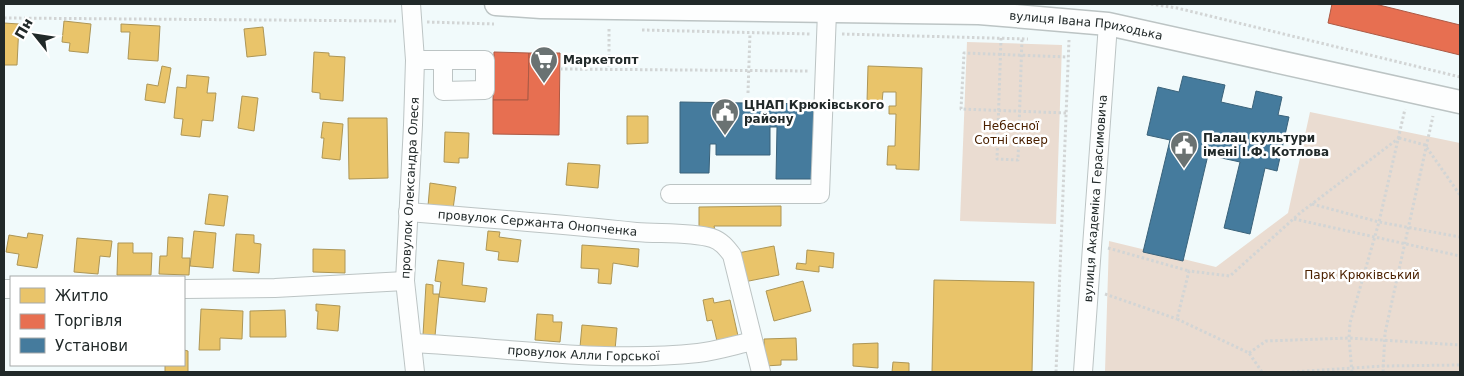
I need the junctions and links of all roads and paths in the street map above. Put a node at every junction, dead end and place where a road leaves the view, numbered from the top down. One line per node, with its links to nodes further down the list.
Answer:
1 (1151, 4): 26 (path)
2 (542, 5): 4 (main road, вулиця Івана Приходька); 6 (main road, вулиця Івана Приходька)
3 (411, 12): 4 (path); 5 (path); 20 (street, провулок Олександра Олеся)
4 (498, 14)
5 (4, 18)
6 (826, 23): 7 (main road, вулиця Івана Приходька); 12 (path); 13 (path); 25 (street)
7 (1108, 24): 28 (main road, вулиця Івана Приходька); 70 (street, вулиця Академіка Герасимовича)
8 (600, 28): 9 (path)
9 (609, 29): 10 (path); 23 (path)
10 (619, 29)
11 (638, 30): 12 (path)
12 (750, 33): 24 (path)
13 (1001, 38): 14 (path); 17 (path)
14 (1022, 38): 15 (path); 18 (path)
15 (1031, 39)
16 (1075, 41): 19 (path)
17 (1001, 55): 18 (path); 31 (path); 31 (path)
18 (1022, 56): 19 (path); 33 (path)
19 (1068, 57): 34 (path)
20 (414, 60): 21 (street); 43 (street, провулок Олександра Олеся)
21 (443, 61)
22 (560, 69): 23 (path)
23 (609, 69): 24 (path)
24 (749, 70): 25 (path); 27 (path)
25 (824, 71): 40 (street)
26 (1460, 77)
27 (748, 93)
28 (1460, 102)
29 (1398, 108): 30 (path)
30 (1405, 110): 32 (path); 38 (path)
31 (998, 111): 33 (path); 33 (path)
32 (1411, 111)
33 (1020, 112): 34 (path)
34 (1066, 113): 69 (path)
35 (1425, 114): 36 (path)
36 (1432, 116): 37 (path); 39 (path)
37 (1442, 118)
38 (1399, 138): 39 (path); 42 (path); 45 (path)
39 (1425, 144): 41 (path); 46 (path)
40 (670, 194)
41 (1460, 196)
42 (1312, 204): 44 (path); 45 (path)
43 (408, 212): 53 (street, провулок Олександра Олеся); 59 (street, провулок Сержанта Онопченка)
44 (1294, 219): 48 (path); 52 (path)
45 (1379, 222): 46 (path); 48 (path)
46 (1409, 228): 47 (path); 49 (path)
47 (1460, 237)
48 (1375, 238): 49 (path); 57 (path)
49 (1404, 244): 51 (path); 58 (path)
50 (1102, 247): 52 (path)
51 (1460, 256)
52 (1189, 272): 56 (path)
53 (405, 281): 54 (street); 60 (street, провулок Олександра Олеся)
54 (185, 289)
55 (1102, 293): 56 (path)
56 (1177, 319): 62 (path)
57 (1349, 338): 58 (path); 62 (path); 65 (path)
58 (1384, 340): 61 (path); 64 (path)
59 (753, 341): 60 (street, провулок Алли Горської); 68 (street, провулок Сержанта Онопченка)
60 (414, 343): 67 (street, провулок Олександра Олеся)
61 (1460, 345)
62 (1249, 353): 71 (path)
63 (1460, 365): 64 (path)
64 (1383, 366): 65 (path); 73 (path)
65 (1352, 370): 66 (path)
66 (1327, 371): 72 (path)
67 (415, 372)
68 (760, 372)
69 (1056, 372)
70 (1083, 372)
71 (1262, 372)
72 (1292, 372)
73 (1383, 372)

